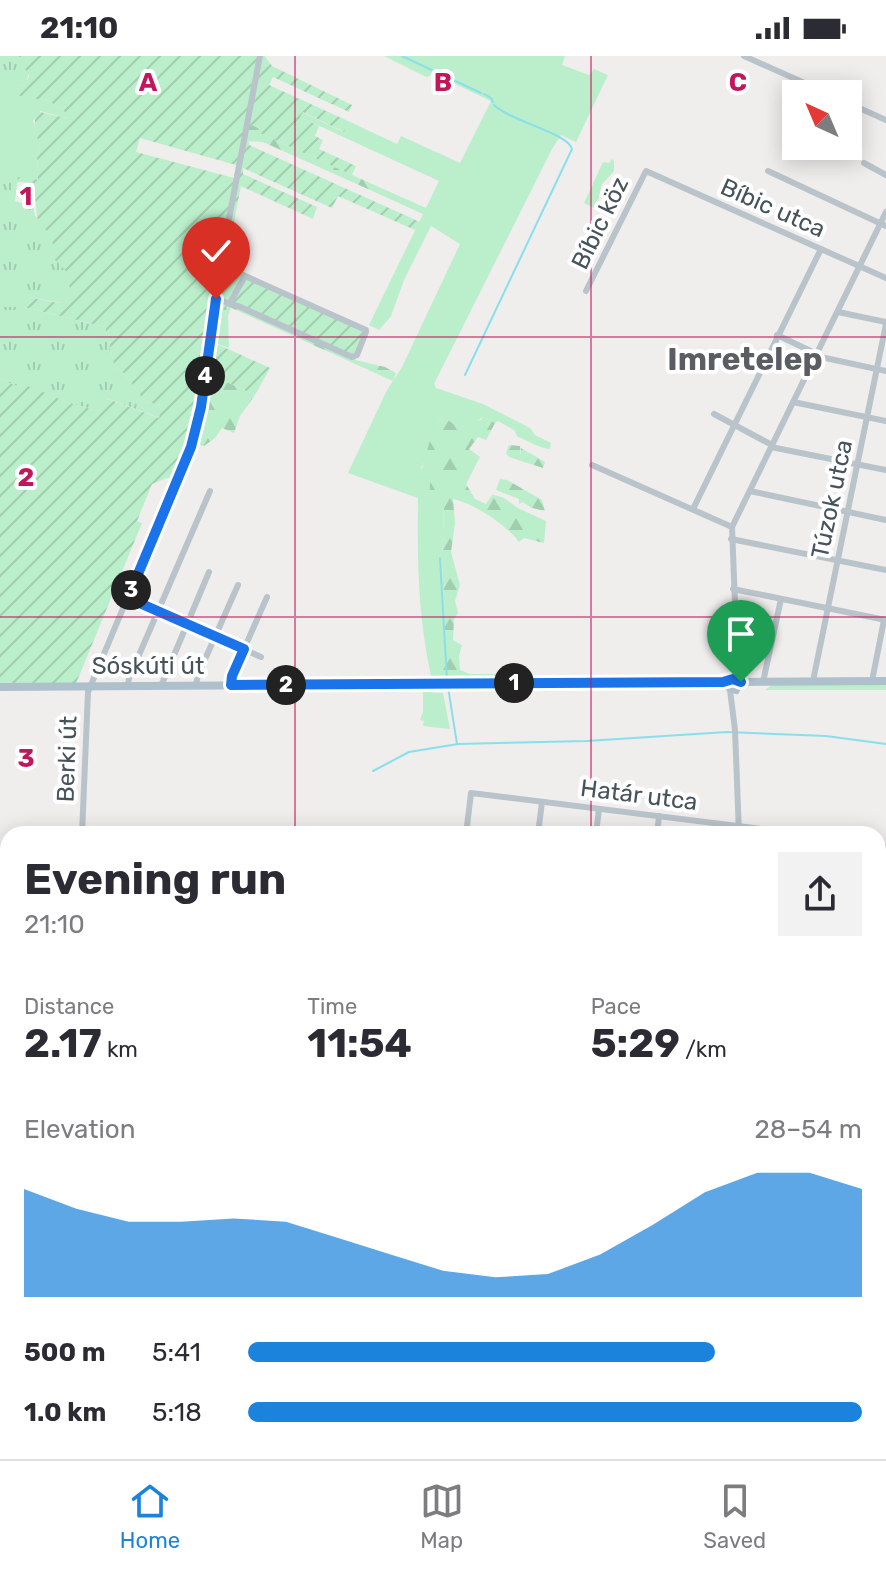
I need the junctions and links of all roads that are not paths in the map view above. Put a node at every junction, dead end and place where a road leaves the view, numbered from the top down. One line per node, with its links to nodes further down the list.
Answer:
1 (260, 56): 18 (street)
2 (744, 56): 4 (street)
3 (767, 56): 4 (street)
4 (763, 64): 5 (street)
5 (798, 80)
6 (862, 109): 7 (street)
7 (886, 120)
8 (864, 163): 11 (street)
9 (646, 171): 14 (street, Bíbic utca); 17 (street, Bíbic köz)
10 (768, 171): 13 (street)
11 (886, 175)
12 (886, 212): 13 (street)
13 (883, 225): 15 (street)
14 (821, 249): 15 (street, Bíbic utca); 22 (street)
15 (860, 266): 16 (street, Bíbic utca); 20 (street)
16 (886, 278)
17 (586, 291)
18 (216, 299): 19 (street); 48 (street)
19 (230, 303): 19 (street)
20 (838, 312): 21 (street); 23 (street)
21 (886, 323): 24 (street, Túzok utca)
22 (777, 335): 23 (street); 30 (street)
23 (817, 355): 24 (street); 26 (street)
24 (877, 369): 25 (street); 28 (street, Túzok utca)
25 (886, 371)
26 (793, 402): 28 (street); 31 (street)
27 (714, 414): 30 (street)
28 (868, 417): 29 (street); 33 (street, Túzok utca)
29 (886, 421)
30 (734, 425): 31 (street); 37 (street)
31 (772, 446): 33 (street); 36 (street)
32 (592, 465): 37 (street)
33 (858, 465): 34 (street); 38 (street, Túzok utca)
34 (886, 470)
35 (210, 491): 51 (street)
36 (750, 491): 38 (street); 40 (street)
37 (693, 509): 40 (street)
38 (849, 512): 39 (street); 42 (street, Túzok utca)
39 (886, 520)
40 (732, 527): 41 (street)
41 (731, 539): 42 (street); 46 (street)
42 (838, 560): 43 (street); 50 (street, Túzok utca)
43 (886, 570)
44 (209, 572): 53 (street)
45 (238, 585): 54 (street)
46 (733, 589): 49 (street); 61 (street)
47 (267, 597): 55 (street)
48 (128, 598): 51 (street); 64 (street)
49 (781, 599): 50 (street); 60 (street)
50 (828, 608): 52 (street); 57 (street, Túzok utca)
51 (158, 612): 53 (street); 65 (street)
52 (885, 620): 58 (street)
53 (187, 624): 54 (street); 66 (street)
54 (215, 636): 55 (street); 62 (street)
55 (244, 649): 56 (street); 63 (street)
56 (261, 657)
57 (813, 681): 58 (main road, Sóskúti út); 60 (main road, Sóskúti út)
58 (872, 681): 59 (main road, Sóskúti út)
59 (886, 681)
60 (763, 682): 61 (main road, Sóskúti út)
61 (734, 684): 63 (main road, Sóskúti út); 78 (street)
62 (196, 685): 63 (main road, Sóskúti út); 66 (main road, Sóskúti út)
63 (231, 685)
64 (90, 686): 65 (main road, Sóskúti út); 67 (main road, Sóskúti út); 72 (street, Berki út)
65 (128, 686): 66 (main road, Sóskúti út)
66 (161, 686)
67 (0, 687)
68 (542, 802): 69 (street, Határ utca); 73 (street, Határ utca); 74 (street)
69 (599, 809): 70 (street, Határ utca); 75 (street)
70 (659, 816): 71 (street, Határ utca); 76 (street)
71 (716, 823): 77 (street); 78 (street, Határ utca)
72 (82, 826)
73 (467, 826)
74 (539, 826)
75 (597, 826)
76 (658, 826)
77 (716, 826)
78 (739, 826)

